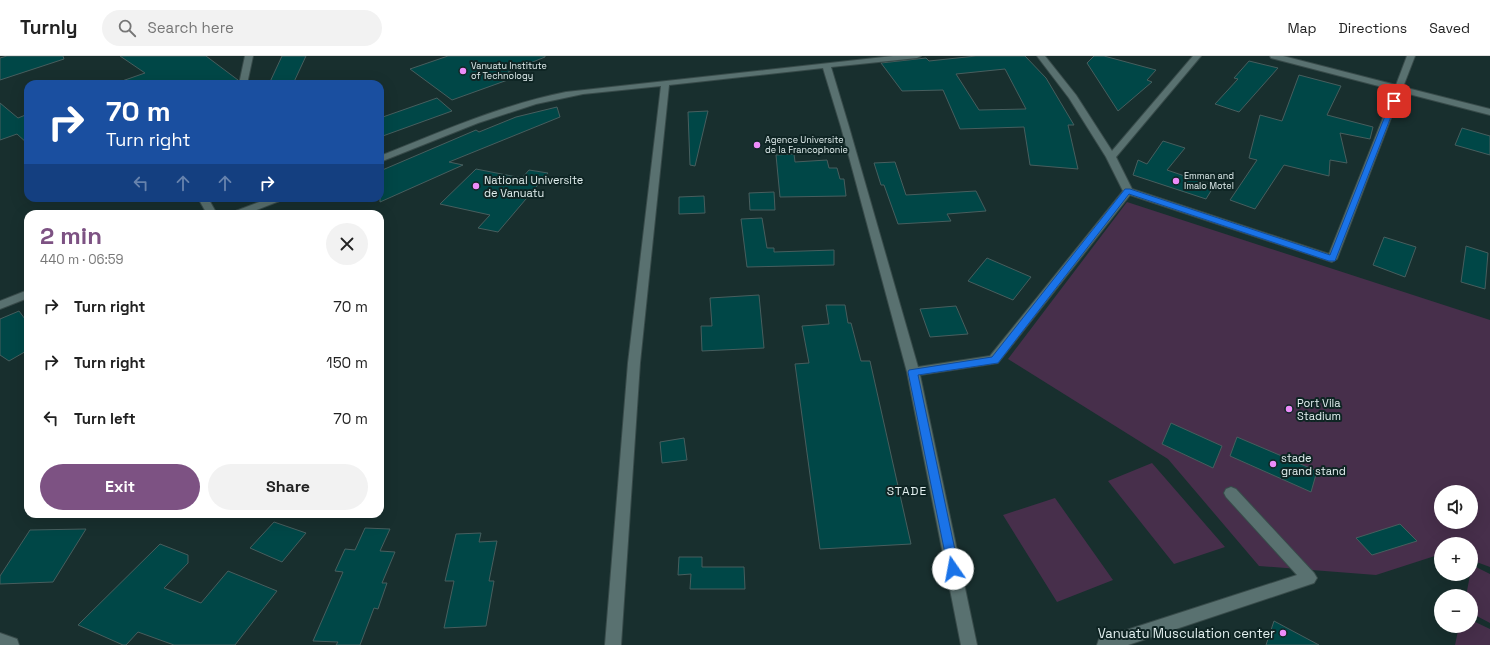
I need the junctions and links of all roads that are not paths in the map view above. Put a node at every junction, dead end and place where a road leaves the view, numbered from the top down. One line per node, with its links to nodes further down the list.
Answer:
1 (249, 56): 8 (street)
2 (917, 56): 7 (street)
3 (1041, 56): 13 (street)
4 (1197, 56): 13 (street)
5 (1274, 56): 10 (street)
6 (1411, 56): 10 (street)
7 (826, 65): 9 (street); 19 (street)
8 (244, 80)
9 (664, 84): 12 (street); 23 (street)
10 (1399, 87): 11 (street); 14 (street)
11 (1490, 112)
12 (384, 157)
13 (1111, 157): 14 (street)
14 (1128, 191): 19 (street)
15 (268, 202): 16 (street)
16 (247, 210)
17 (24, 296): 18 (street)
18 (0, 305)
19 (913, 372): 24 (street)
20 (1231, 493): 25 (street)
21 (0, 641): 22 (street)
22 (11, 645)
23 (613, 645)
24 (969, 645)
25 (1105, 645)

